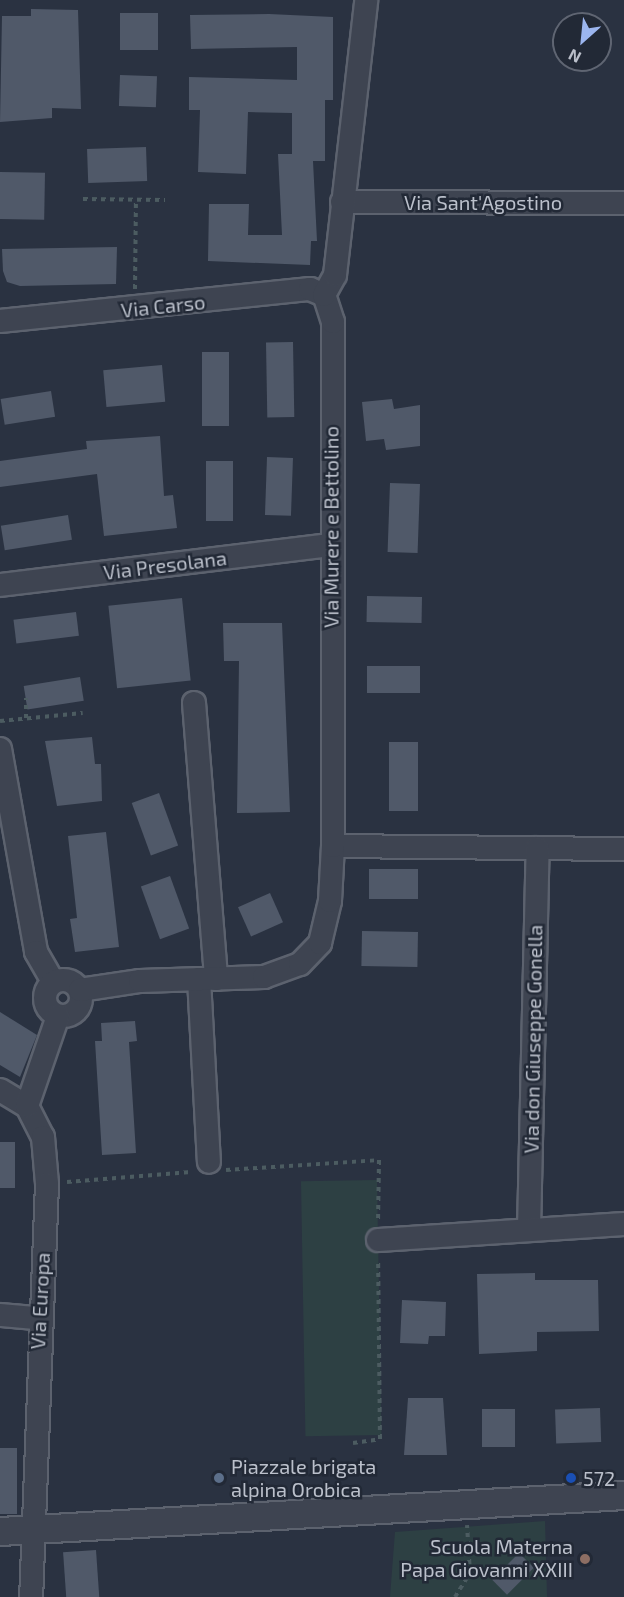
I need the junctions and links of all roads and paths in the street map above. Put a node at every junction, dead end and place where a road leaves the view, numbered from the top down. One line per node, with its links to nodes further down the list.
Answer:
1 (366, 1): 5 (street)
2 (83, 199): 3 (path)
3 (136, 200): 4 (path); 8 (path)
4 (165, 200)
5 (342, 202): 6 (street, Via Sant'Agostino); 7 (street)
6 (624, 203)
7 (324, 295): 8 (street, Via Carso); 10 (street, Via Murere e Bettolino)
8 (135, 309): 9 (street, Via Carso)
9 (0, 321)
10 (330, 544): 11 (street, Via Presolana); 18 (street, Via Murere e Bettolino)
11 (0, 585)
12 (26, 698): 15 (path)
13 (194, 703): 21 (street)
14 (83, 713): 15 (path)
15 (26, 718): 16 (path)
16 (0, 721)
17 (0, 748): 22 (street)
18 (333, 846): 19 (street); 21 (street, Via Murere e Bettolino)
19 (538, 848): 20 (street); 30 (street, Via don Giuseppe Gonella)
20 (624, 849)
21 (207, 979): 23 (street, Via Murere e Bettolino); 27 (street)
22 (53, 982): 23 (street, Via Murere e Bettolino); 24 (street)
23 (80, 990): 24 (street)
24 (58, 1016): 26 (street)
25 (0, 1090): 26 (street)
26 (27, 1106): 28 (street, Via Europa)
27 (210, 1168): 28 (path); 31 (path)
28 (47, 1184): 33 (street, Via Europa)
29 (624, 1224): 30 (street)
30 (529, 1230): 31 (street)
31 (378, 1240): 34 (path)
32 (0, 1315): 33 (street)
33 (38, 1318): 37 (street, Via Europa)
34 (353, 1443)
35 (624, 1495): 36 (street)
36 (466, 1503): 37 (street); 40 (path)
37 (32, 1531): 38 (street); 39 (street, Via Europa)
38 (0, 1532)
39 (31, 1597)
40 (455, 1597)

